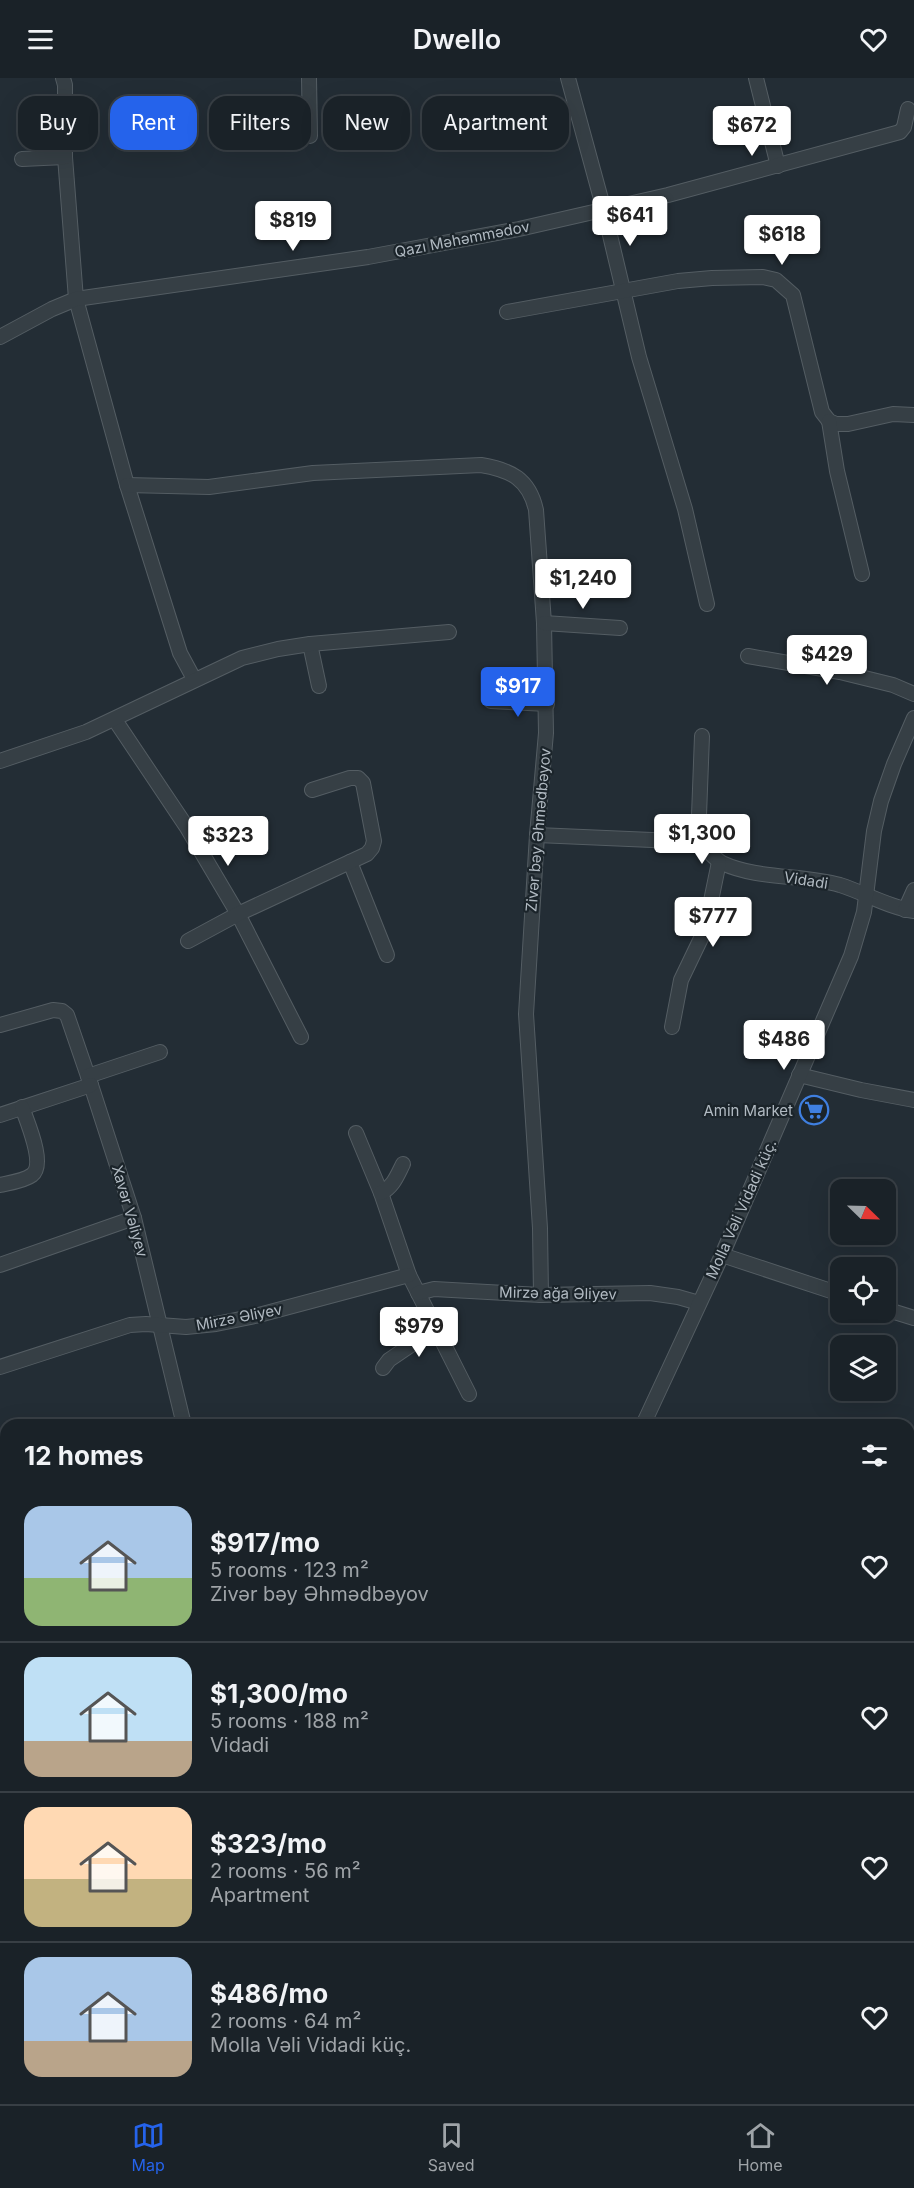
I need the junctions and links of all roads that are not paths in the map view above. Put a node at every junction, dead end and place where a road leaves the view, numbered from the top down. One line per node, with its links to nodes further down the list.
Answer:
1 (63, 78): 7 (street)
2 (309, 78): 5 (street)
3 (568, 78): 10 (street)
4 (756, 78): 9 (street)
5 (309, 96)
6 (908, 109): 9 (street, Qazı Məhəmmədov)
7 (65, 157): 8 (street); 12 (street)
8 (22, 159)
9 (778, 166): 10 (street, Qazı Məhəmmədov)
10 (604, 210): 11 (street); 12 (street, Qazı Məhəmmədov)
11 (624, 291): 13 (street); 16 (street); 19 (street)
12 (76, 299): 14 (street, Qazı Məhəmmədov); 17 (street)
13 (507, 312)
14 (0, 337)
15 (914, 415): 16 (street)
16 (829, 421): 18 (street)
17 (127, 485): 20 (street, Zivər bəy Əhmədbəyov); 25 (street)
18 (862, 574)
19 (707, 604)
20 (544, 623): 21 (street); 29 (street, Zivər bəy Əhmədbəyov)
21 (621, 628)
22 (448, 632): 23 (street)
23 (309, 644): 25 (street); 26 (street)
24 (748, 656): 27 (street)
25 (194, 679): 31 (street)
26 (319, 686)
27 (914, 694)
28 (491, 701): 29 (street)
29 (547, 704): 35 (street, Zivər bəy Əhmədbəyov)
30 (914, 718): 40 (street, Molla Vəli Vidadi küç.)
31 (115, 720): 33 (street); 42 (street)
32 (702, 736): 36 (street)
33 (0, 761)
34 (312, 790): 37 (street)
35 (537, 835): 36 (street); 64 (street, Zivər bəy Əhmədbəyov)
36 (698, 842): 38 (street, Vidadi)
37 (350, 862): 42 (street); 44 (street)
38 (720, 862): 40 (street, Vidadi); 46 (street)
39 (914, 890): 41 (street)
40 (867, 895): 41 (street, Vidadi); 49 (street, Molla Vəli Vidadi küç.)
41 (909, 911)
42 (238, 914): 43 (street); 47 (street)
43 (188, 941)
44 (387, 955)
45 (0, 1025): 50 (street, Xavər Vəliyev)
46 (672, 1027)
47 (301, 1037)
48 (160, 1052): 50 (street)
49 (800, 1075): 51 (street); 59 (street, Molla Vəli Vidadi küç.)
50 (90, 1080): 52 (street); 58 (street, Xavər Vəliyev)
51 (914, 1100)
52 (22, 1107): 53 (street); 56 (street)
53 (0, 1115)
54 (356, 1133): 57 (street)
55 (403, 1164): 57 (street)
56 (0, 1185)
57 (381, 1193): 61 (street)
58 (134, 1218): 60 (street); 68 (street, Xavər Vəliyev)
59 (722, 1255): 62 (street); 65 (street, Molla Vəli Vidadi küç.)
60 (0, 1265)
61 (409, 1275): 63 (street); 68 (street, Mirzə Əliyev)
62 (830, 1291)
63 (418, 1293): 64 (street, Mirzə ağa Əliyev); 69 (street)
64 (541, 1295): 65 (street, Mirzə ağa Əliyev)
65 (699, 1304): 74 (street, Molla Vəli Vidadi küç.)
66 (896, 1312): 67 (street)
67 (914, 1318)
68 (161, 1326): 70 (street, Mirzə Əliyev); 73 (street, Xavər Vəliyev)
69 (436, 1328): 71 (street); 72 (street)
70 (0, 1367)
71 (383, 1368)
72 (468, 1394)
73 (183, 1419)
74 (646, 1419)

